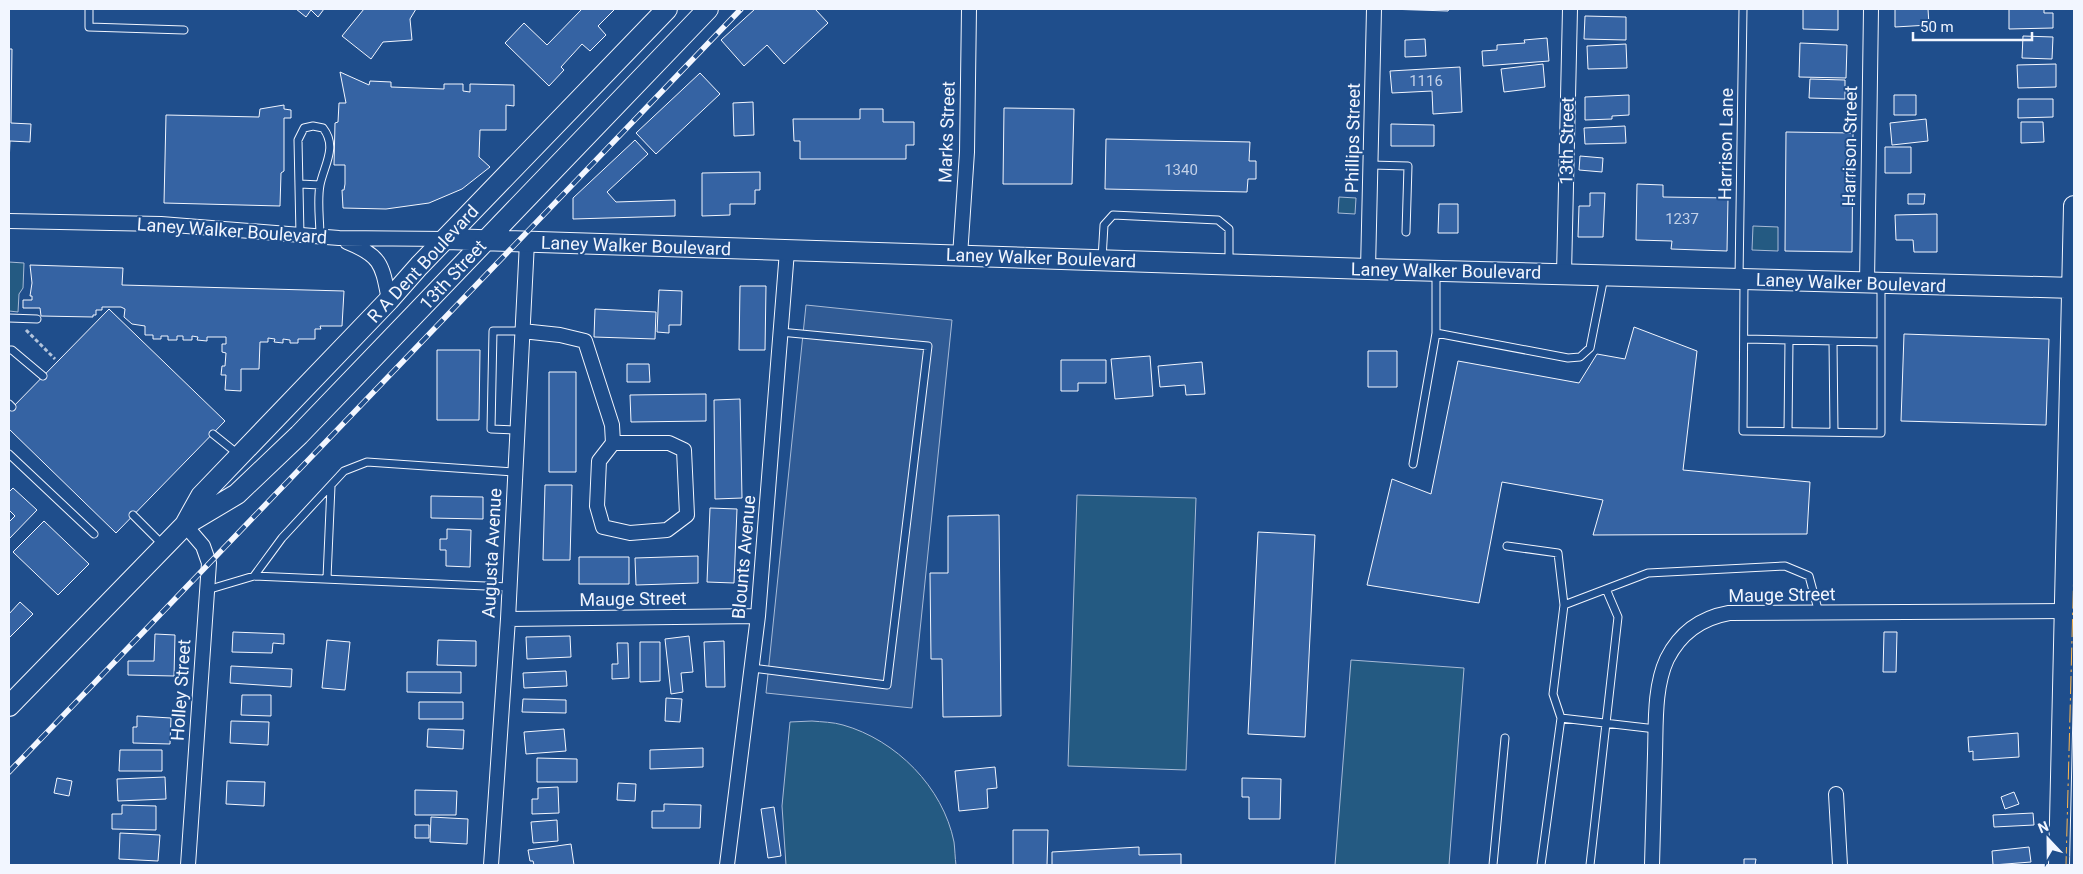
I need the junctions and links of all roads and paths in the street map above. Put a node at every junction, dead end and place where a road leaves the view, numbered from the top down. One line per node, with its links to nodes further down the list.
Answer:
1 (89, 9): 9 (lane)
2 (668, 9): 19 (main road, R A Dent Boulevard)
3 (969, 9): 23 (street, Marks Street)
4 (1374, 9): 10 (street, Phillips Street)
5 (1570, 9): 28 (street, 13th Street)
6 (1742, 9): 30 (lane, Harrison Lane)
7 (1871, 9): 31 (street, Harrison Street)
8 (700, 11): 20 (main road, 13th Street)
9 (184, 30)
10 (1371, 166): 15 (lane); 26 (street, Phillips Street)
11 (300, 184): 12 (lane); 12 (lane); 16 (lane)
12 (320, 185): 17 (lane)
13 (2074, 206): 32 (main road)
14 (9, 221): 16 (street, Laney Walker Boulevard)
15 (1406, 232)
16 (300, 235): 17 (street, Laney Walker Boulevard)
17 (320, 236): 18 (street, Laney Walker Boulevard)
18 (339, 238): 19 (street, Laney Walker Boulevard); 33 (street)
19 (446, 239): 20 (main road, Laney Walker Boulevard); 33 (main road, R A Dent Boulevard)
20 (485, 240): 21 (main road, Laney Walker Boulevard); 57 (main road, 13th Street)
21 (527, 242): 22 (main road, Laney Walker Boulevard); 36 (street, Augusta Avenue)
22 (787, 251): 23 (main road, Laney Walker Boulevard); 37 (street, Blounts Avenue)
23 (960, 256): 24 (main road, Laney Walker Boulevard)
24 (1102, 260): 25 (main road, Laney Walker Boulevard); 25 (lane)
25 (1229, 264): 26 (main road, Laney Walker Boulevard)
26 (1368, 269): 27 (main road, Laney Walker Boulevard)
27 (1436, 270): 28 (main road, Laney Walker Boulevard); 38 (lane)
28 (1564, 274): 29 (main road, Laney Walker Boulevard)
29 (1605, 276): 30 (main road, Laney Walker Boulevard); 38 (lane)
30 (1742, 280): 31 (main road, Laney Walker Boulevard); 39 (lane, Harrison Lane)
31 (1874, 283): 32 (main road, Laney Walker Boulevard); 42 (lane)
32 (2074, 288): 67 (main road)
33 (389, 300): 52 (main road, R A Dent Boulevard)
34 (12, 318): 35 (lane); 44 (path)
35 (37, 319)
36 (522, 331): 46 (street, Augusta Avenue); 46 (lane); 50 (street)
37 (780, 332): 69 (street, Blounts Avenue); 71 (lane)
38 (1436, 333): 53 (lane)
39 (1745, 339): 40 (lane); 47 (lane, Harrison Lane)
40 (1789, 340): 41 (lane); 47 (lane)
41 (1833, 341): 42 (lane); 48 (lane)
42 (1881, 342): 48 (lane)
43 (9, 350): 45 (lane)
44 (55, 358)
45 (43, 376)
46 (517, 430): 54 (street, Augusta Avenue)
47 (1788, 431): 48 (lane)
48 (1834, 432)
49 (213, 434): 52 (lane)
50 (613, 443): 50 (street)
51 (9, 455): 58 (lane)
52 (240, 456): 57 (main road, R A Dent Boulevard)
53 (1413, 464)
54 (515, 472): 55 (lane); 63 (street, Augusta Avenue)
55 (331, 486): 61 (lane); 62 (lane)
56 (133, 515): 59 (lane)
57 (185, 525): 59 (main road); 65 (street, Holley Street)
58 (94, 534)
59 (164, 546): 72 (main road)
60 (1507, 546): 66 (lane)
61 (254, 576): 62 (lane); 65 (lane)
62 (328, 578): 63 (lane)
63 (509, 587): 70 (street, Augusta Avenue)
64 (1606, 589): 66 (lane); 68 (lane); 74 (lane)
65 (207, 590): 78 (street, Holley Street)
66 (1564, 605): 73 (lane)
67 (2064, 612): 68 (street, Mauge Street); 86 (main road)
68 (1819, 613): 75 (street, Mauge Street)
69 (758, 616): 70 (street, Mauge Street); 71 (street, Blounts Avenue)
70 (508, 619): 79 (street, Augusta Avenue)
71 (752, 668): 80 (street, Blounts Avenue)
72 (9, 706)
73 (1561, 718): 74 (lane); 82 (lane)
74 (1606, 723): 75 (lane); 83 (lane)
75 (1656, 728): 84 (street, Mauge Street)
76 (1506, 738): 81 (lane)
77 (1836, 794): 85 (street)
78 (188, 865)
79 (491, 865)
80 (726, 865)
81 (1493, 865)
82 (1541, 865)
83 (1590, 865)
84 (1652, 865)
85 (1840, 865)
86 (2059, 865)

